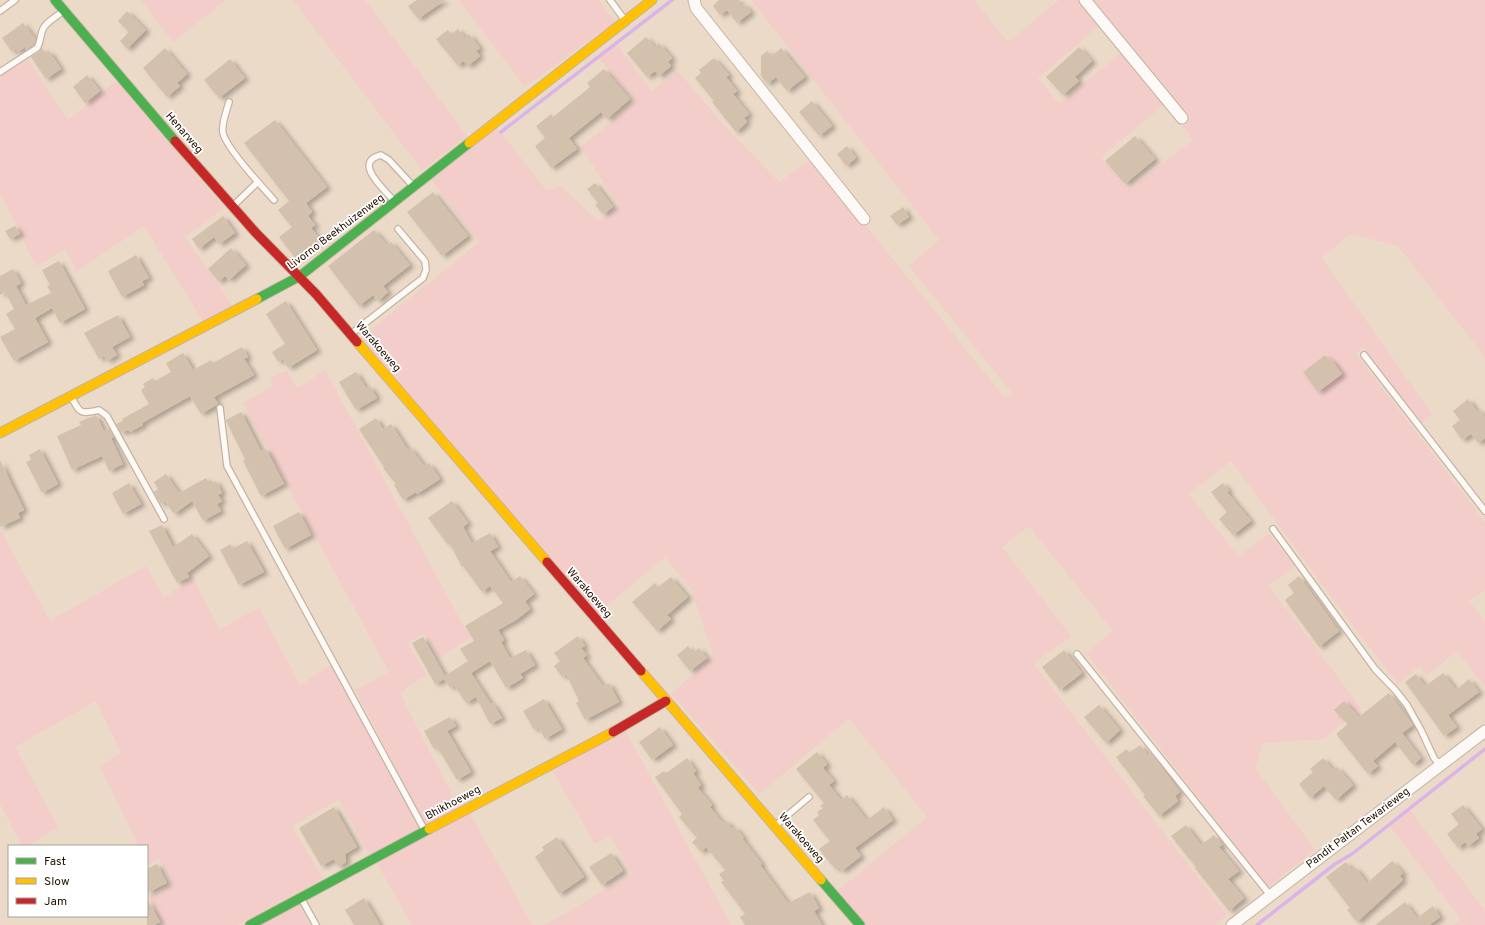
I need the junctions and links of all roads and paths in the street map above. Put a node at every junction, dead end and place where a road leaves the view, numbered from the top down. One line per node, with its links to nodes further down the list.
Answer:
1 (15, 0): 8 (lane)
2 (55, 0): 7 (street, Henarweg)
3 (610, 0): 9 (lane)
4 (652, 0): 9 (street, Livorno Beekhuizenweg)
5 (694, 0): 18 (street)
6 (1085, 0): 12 (street)
7 (64, 10): 10 (lane); 17 (street, Henarweg)
8 (0, 11)
9 (626, 21): 14 (street, Livorno Beekhuizenweg)
10 (0, 72)
11 (228, 102): 13 (lane)
12 (1182, 118)
13 (258, 182): 15 (lane); 17 (lane)
14 (414, 187): 16 (street, Livorno Beekhuizenweg); 16 (lane)
15 (274, 200)
16 (395, 202): 20 (street, Livorno Beekhuizenweg)
17 (233, 207): 20 (street, Henarweg)
18 (864, 219)
19 (398, 229): 21 (lane)
20 (300, 276): 21 (street, Warakoeweg); 23 (street, Livorno Beekhuizenweg)
21 (350, 334): 30 (street, Warakoeweg)
22 (1364, 355): 26 (lane)
23 (71, 396): 25 (street, Livorno Beekhuizenweg); 27 (lane)
24 (220, 408): 35 (lane)
25 (0, 432)
26 (1485, 511)
27 (164, 519)
28 (1273, 529): 32 (lane)
29 (1077, 654): 36 (lane)
30 (666, 701): 34 (street, Warakoeweg); 35 (street, Bhikhoeweg)
31 (1485, 731): 32 (street, Pandit Paltan Tewarieweg)
32 (1440, 765): 36 (street, Pandit Paltan Tewarieweg)
33 (809, 797): 34 (lane)
34 (774, 826): 40 (street, Warakoeweg)
35 (426, 832): 37 (street, Bhikhoeweg)
36 (1270, 895): 41 (street, Pandit Paltan Tewarieweg)
37 (301, 898): 38 (street, Bhikhoeweg); 39 (lane)
38 (250, 925)
39 (316, 925)
40 (860, 925)
41 (1232, 925)

